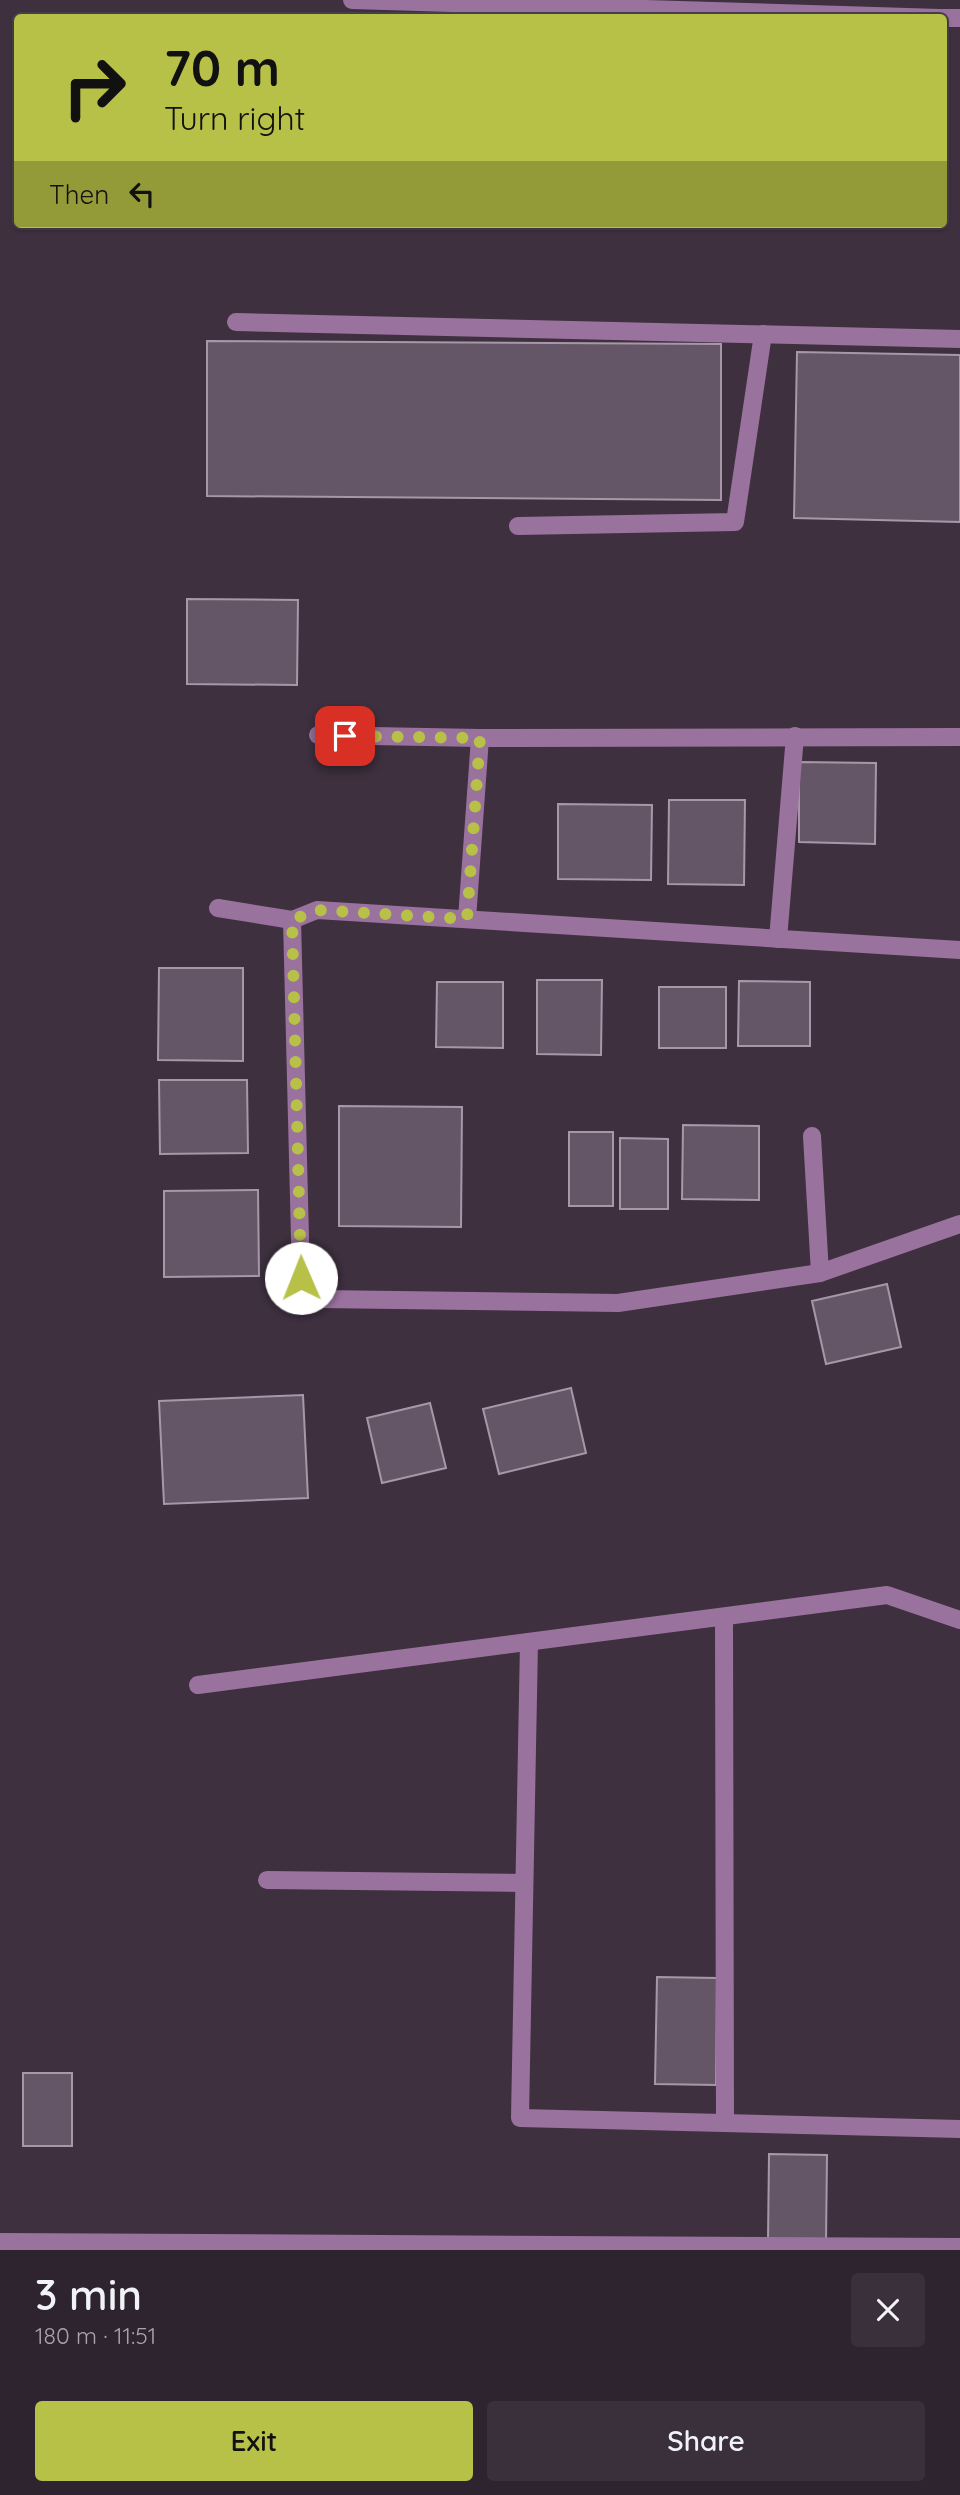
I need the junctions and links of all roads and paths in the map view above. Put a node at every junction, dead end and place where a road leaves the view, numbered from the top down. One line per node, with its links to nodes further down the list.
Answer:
1 (352, 0): 2 (street)
2 (811, 14)
3 (236, 322): 4 (street)
4 (762, 334): 5 (street); 6 (street)
5 (960, 339)
6 (518, 526)
7 (318, 735): 10 (street)
8 (795, 736): 9 (street); 10 (street); 14 (street)
9 (960, 737)
10 (480, 738): 12 (street)
11 (218, 908): 13 (street)
12 (467, 919): 13 (street); 14 (street)
13 (292, 920): 18 (street)
14 (778, 939): 15 (street)
15 (960, 950)
16 (812, 1136): 18 (street)
17 (960, 1224): 18 (street)
18 (820, 1273)
19 (724, 1617): 20 (street); 21 (street); 25 (street)
20 (960, 1620)
21 (529, 1642): 22 (street); 24 (street)
22 (198, 1685)
23 (268, 1880): 24 (street)
24 (524, 1884): 25 (street)
25 (724, 2123): 26 (street)
26 (960, 2129)
27 (0, 2242): 28 (street)
28 (960, 2247)

